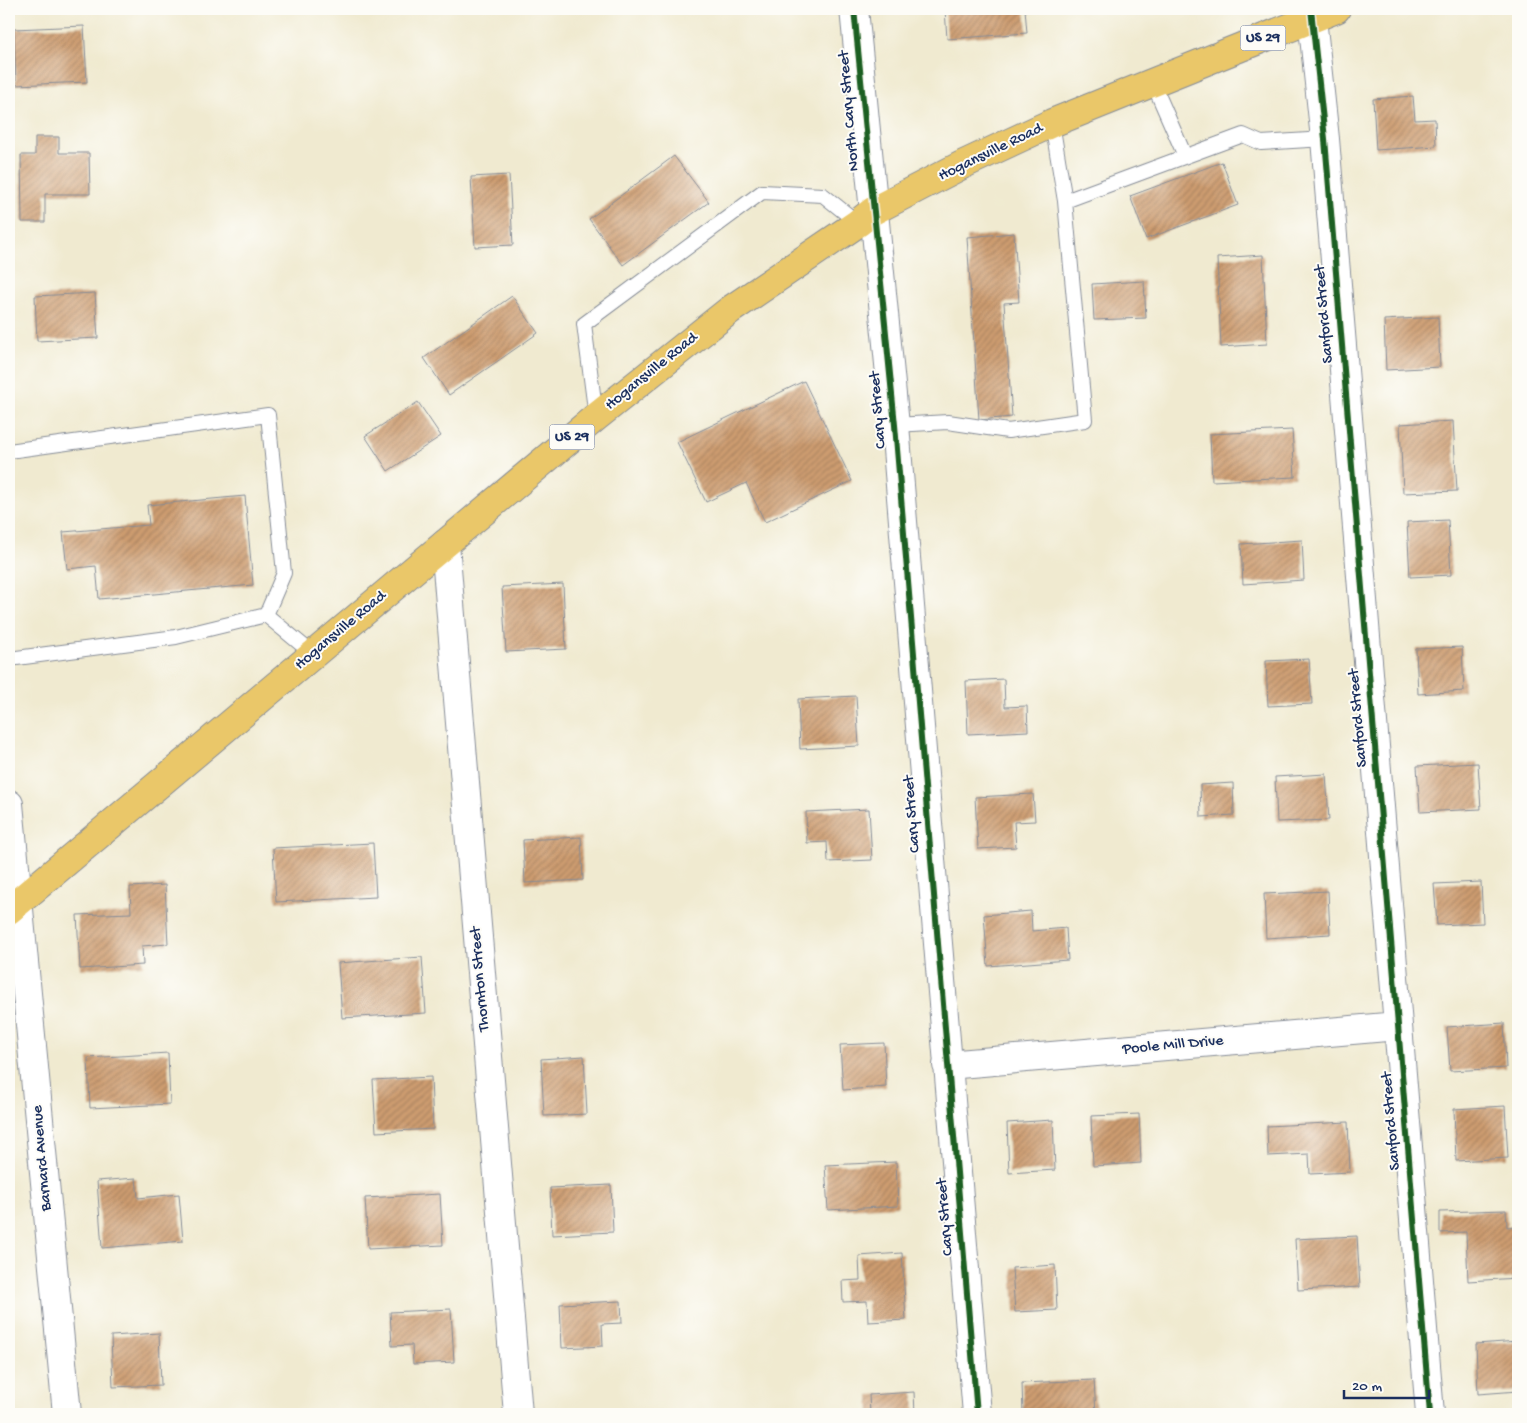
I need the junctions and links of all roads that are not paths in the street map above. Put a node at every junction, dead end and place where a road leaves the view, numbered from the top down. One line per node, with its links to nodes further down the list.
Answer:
1 (854, 9): 8 (street, North Cary Street)
2 (1320, 12): 3 (main road, Hogansville Road / US 29); 5 (street, Sanford Street)
3 (1153, 83): 4 (main road, Hogansville Road / US 29); 6 (lane)
4 (1052, 124): 7 (lane); 8 (main road, Hogansville Road / US 29)
5 (1325, 139): 6 (lane); 18 (street, Sanford Street)
6 (1186, 156): 7 (lane)
7 (1065, 201): 10 (lane)
8 (865, 217): 9 (main road, Hogansville Road / US 29); 9 (lane); 10 (street, Cary Street)
9 (596, 416): 12 (main road, Hogansville Road / US 29)
10 (895, 426): 19 (street, Cary Street)
11 (9, 451): 13 (lane)
12 (445, 544): 14 (main road, Hogansville Road / US 29); 21 (street, Thornton Street)
13 (266, 614): 14 (lane); 15 (lane)
14 (313, 654): 17 (main road, Hogansville Road / US 29)
15 (9, 659)
16 (9, 804): 17 (street, Barnard Avenue)
17 (14, 906): 20 (street, Barnard Avenue)
18 (1398, 1026): 19 (street, Poole Mill Drive); 23 (street, Sanford Street)
19 (947, 1065): 22 (street, Cary Street)
20 (67, 1414)
21 (518, 1414)
22 (977, 1414)
23 (1430, 1414)

